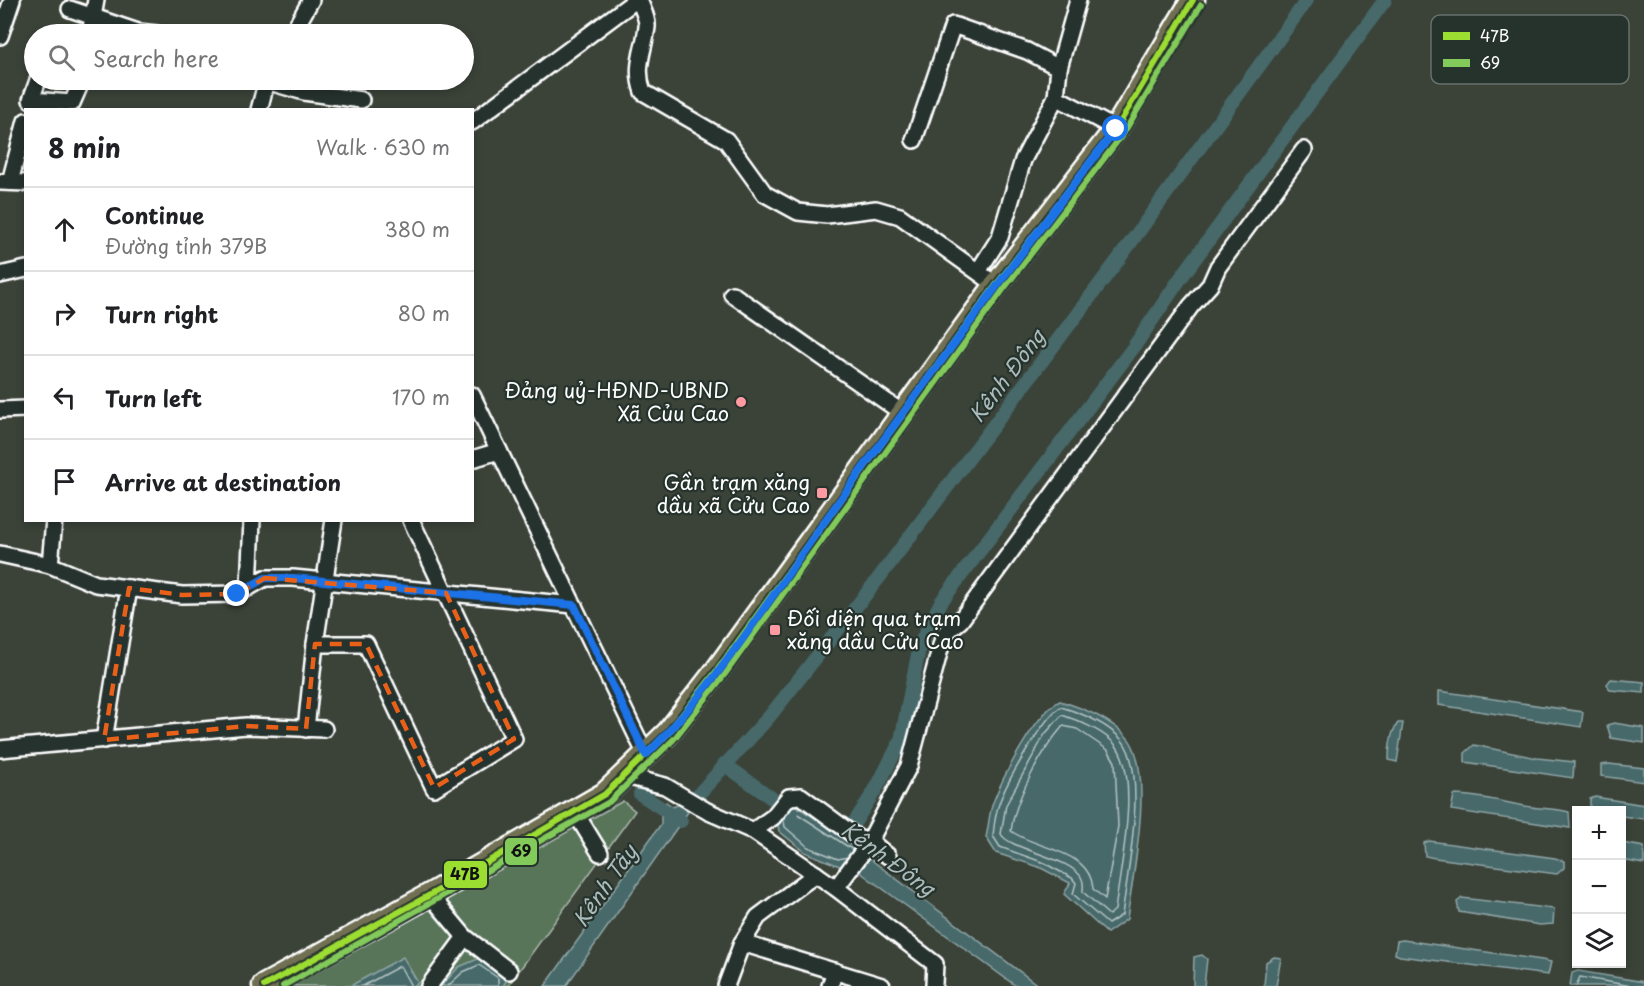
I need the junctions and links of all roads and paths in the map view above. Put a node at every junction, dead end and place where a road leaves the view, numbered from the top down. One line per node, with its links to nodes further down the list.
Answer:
1 (12, 0): 12 (street)
2 (96, 0): 8 (street)
3 (311, 0): 11 (street)
4 (638, 0): 22 (street); 30 (street)
5 (1078, 0): 13 (street)
6 (1193, 0): 23 (main road)
7 (70, 9): 8 (street)
8 (92, 17): 9 (street); 10 (street)
9 (91, 24)
10 (113, 24)
11 (298, 24)
12 (0, 36)
13 (1059, 68): 18 (street); 25 (street)
14 (35, 90): 20 (street)
15 (78, 90): 20 (street)
16 (264, 90): 21 (street)
17 (298, 90): 19 (street)
18 (1056, 97): 23 (street); 30 (street)
19 (361, 100)
20 (30, 105)
21 (259, 108)
22 (474, 121)
23 (1116, 129): 30 (main road)
24 (24, 130): 27 (street)
25 (914, 140)
26 (1304, 150): 58 (street)
27 (12, 182)
28 (24, 269): 29 (street)
29 (0, 275)
30 (987, 278): 35 (main road)
31 (732, 294): 35 (street)
32 (474, 400): 36 (street)
33 (24, 409): 34 (street)
34 (0, 410)
35 (904, 414): 54 (main road)
36 (500, 451): 37 (street); 48 (street)
37 (474, 458)
38 (54, 522): 43 (street)
39 (252, 522): 45 (street)
40 (334, 522): 44 (street)
41 (412, 522): 47 (street)
42 (0, 554): 43 (street)
43 (50, 564): 46 (street)
44 (324, 581): 45 (street); 47 (street); 49 (street)
45 (249, 587): 46 (street)
46 (129, 588): 52 (street)
47 (446, 593): 48 (street); 49 (street)
48 (574, 605): 54 (street)
49 (315, 644): 50 (street)
50 (306, 729): 51 (street); 52 (street)
51 (324, 729)
52 (104, 740): 53 (street)
53 (0, 749)
54 (646, 755): 55 (main road)
55 (626, 776): 56 (main road); 57 (street)
56 (575, 812): 59 (street); 63 (main road)
57 (753, 831): 58 (street); 61 (street)
58 (868, 844): 60 (street); 62 (street)
59 (600, 854)
60 (888, 855)
61 (816, 874): 62 (street); 65 (street)
62 (836, 888): 68 (street)
63 (430, 895): 64 (street); 69 (main road)
64 (465, 937): 66 (street); 70 (street)
65 (742, 943): 67 (street); 71 (street)
66 (509, 971)
67 (832, 979): 72 (street)
68 (935, 985)
69 (264, 986)
70 (429, 986)
71 (726, 986)
72 (882, 986)

